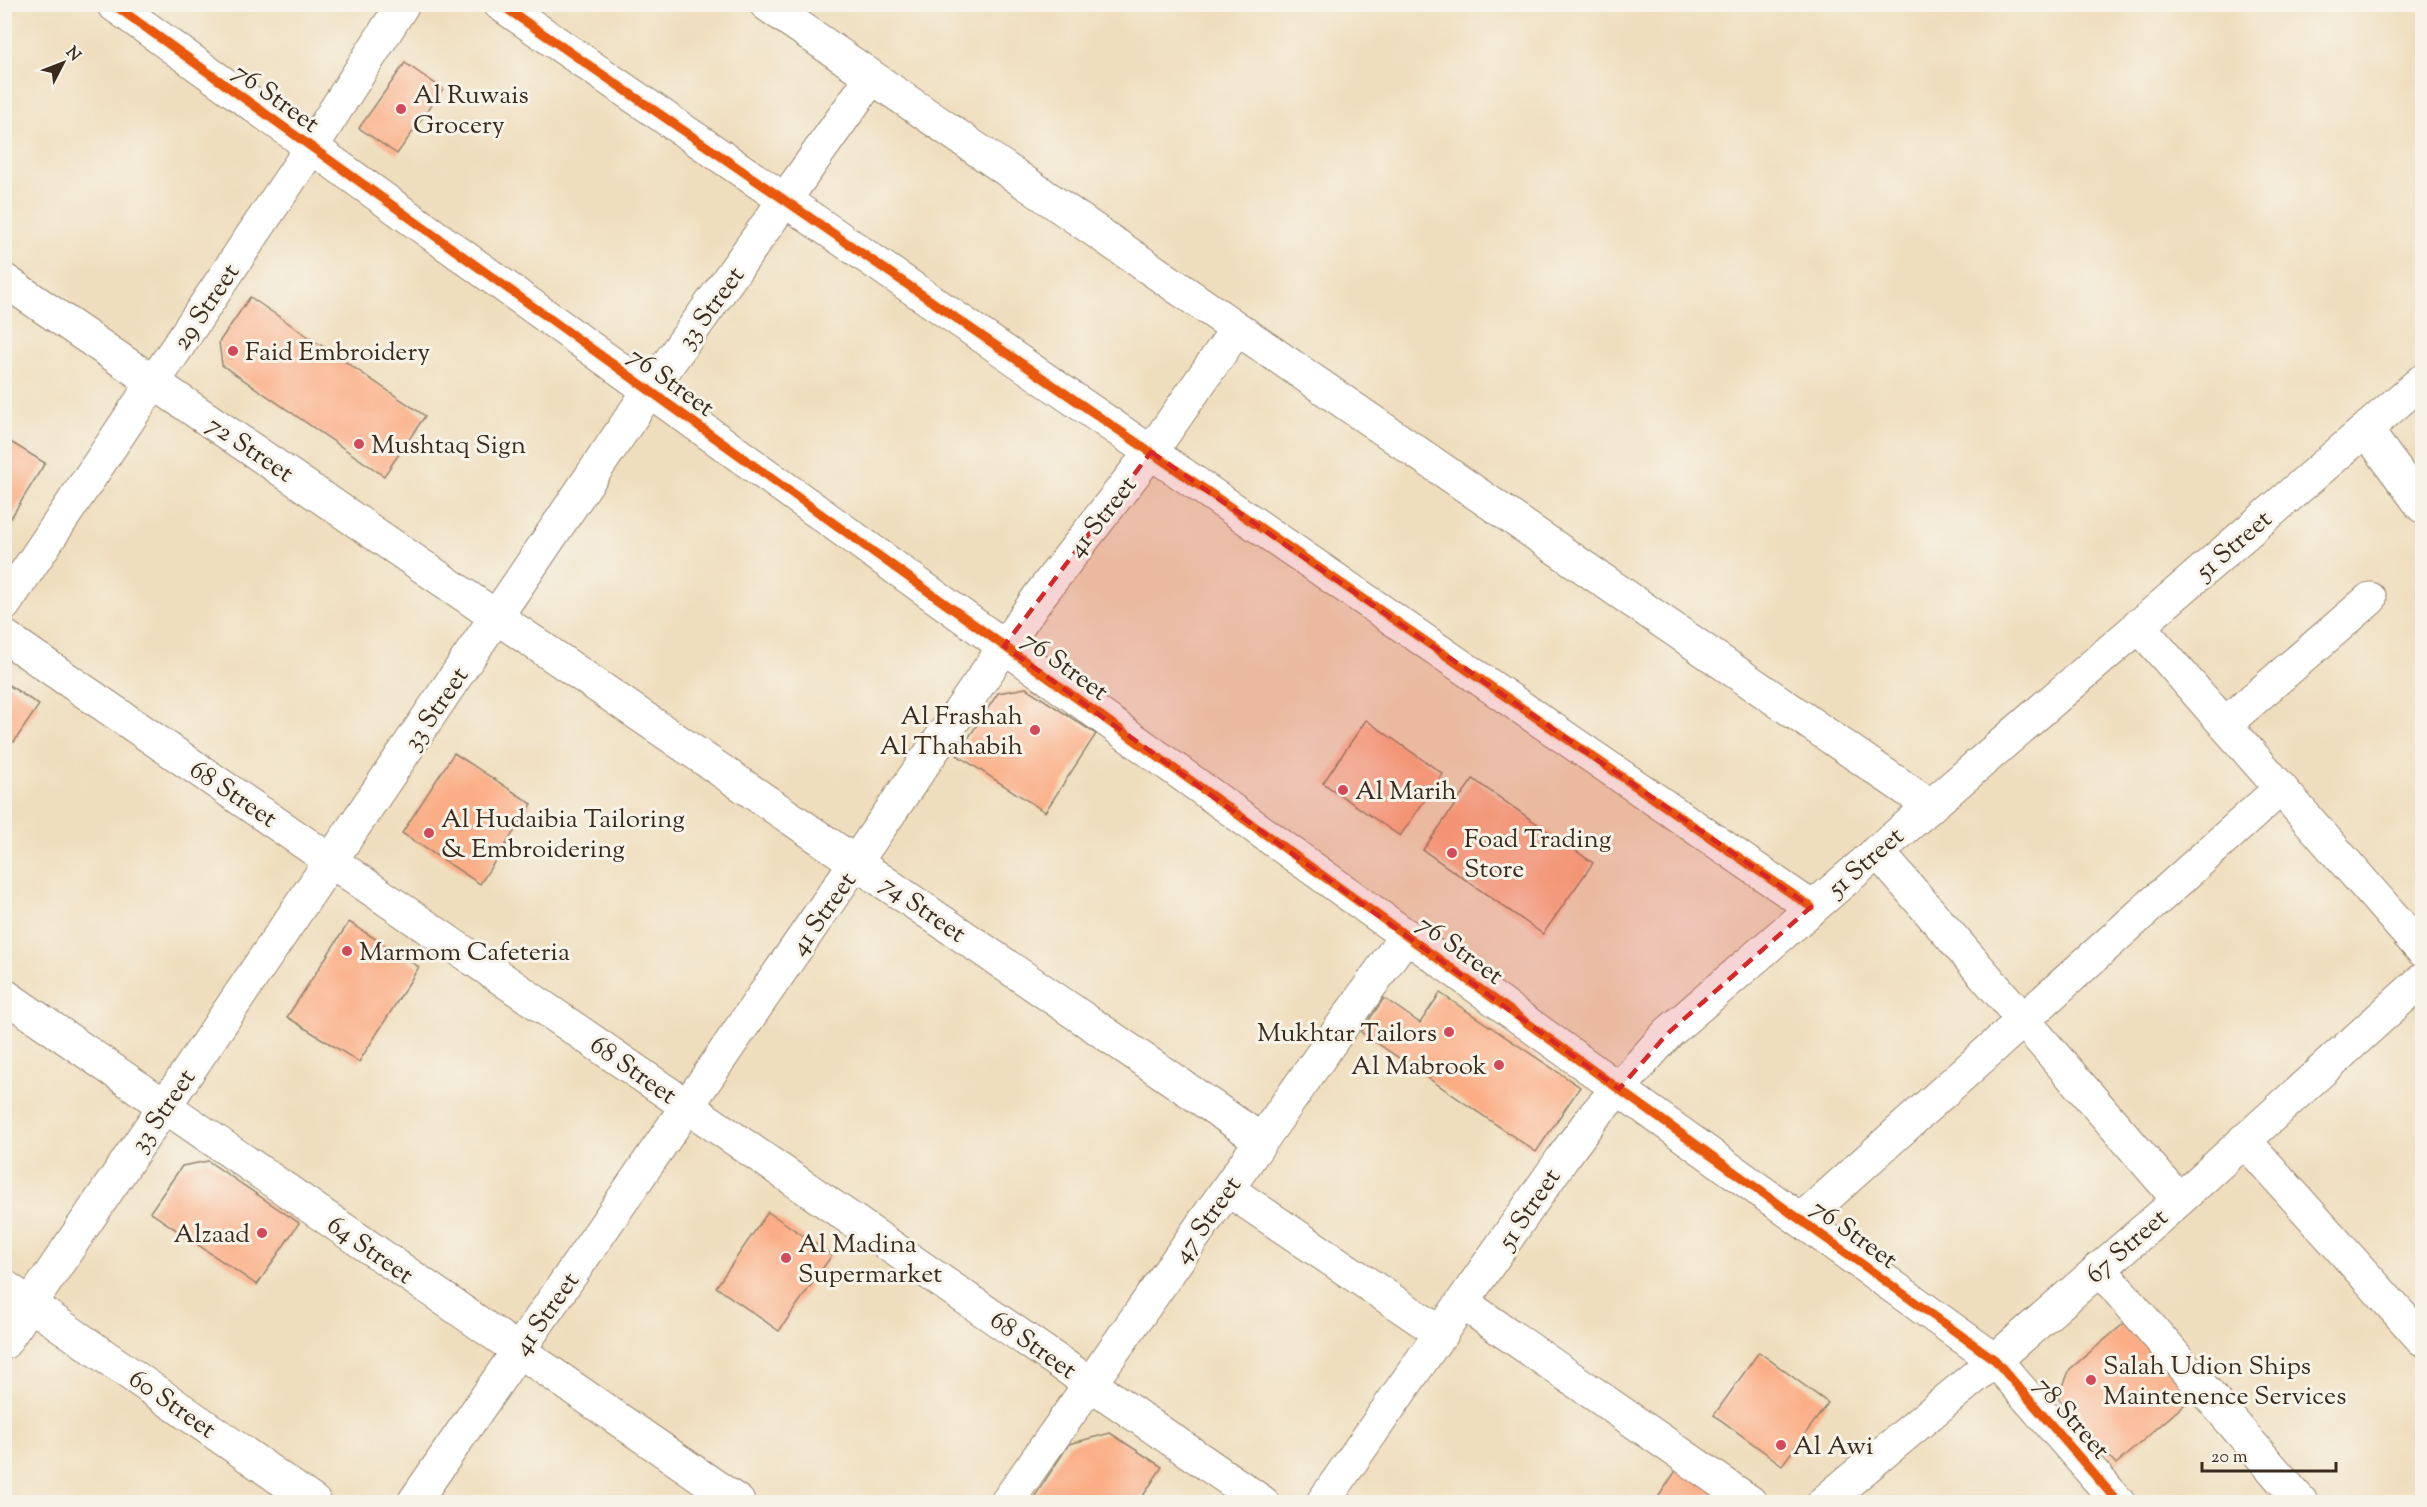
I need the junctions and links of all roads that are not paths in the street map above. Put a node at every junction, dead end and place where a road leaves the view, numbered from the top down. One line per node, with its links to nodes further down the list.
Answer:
1 (113, 4): 6 (street, 76 Street)
2 (403, 4): 6 (street, 29 Street)
3 (500, 4): 7 (street)
4 (766, 4): 5 (street)
5 (872, 77): 7 (street, 33 Street); 9 (street)
6 (311, 148): 11 (street, 29 Street); 12 (street, 76 Street)
7 (786, 201): 12 (street, 33 Street); 14 (street)
8 (4, 280): 11 (street, 72 Street)
9 (1237, 329): 14 (street, 41 Street); 24 (street)
10 (2422, 381): 13 (street, 51 Street)
11 (153, 382): 17 (street, 29 Street); 18 (street, 72 Street)
12 (649, 391): 18 (street, 33 Street); 21 (street, 76 Street)
13 (2366, 430): 15 (street); 19 (street, 51 Street)
14 (1151, 452): 21 (street, 41 Street); 28 (street)
15 (2422, 506)
16 (2370, 599): 22 (street)
17 (4, 605)
18 (497, 616): 26 (street, 33 Street); 27 (street, 74 Street)
19 (2138, 625): 22 (street); 24 (street, 51 Street)
20 (4, 636): 26 (street, 68 Street)
21 (1004, 646): 27 (street, 41 Street); 29 (street, 76 Street)
22 (2225, 724): 23 (street)
23 (2281, 788): 30 (street); 33 (street)
24 (1929, 805): 25 (street, 51 Street)
25 (1877, 851): 28 (street, 51 Street); 33 (street)
26 (332, 860): 35 (street, 33 Street); 36 (street, 68 Street)
27 (857, 862): 36 (street, 41 Street); 37 (street, 74 Street)
28 (1811, 908): 34 (street, 51 Street)
29 (1406, 935): 34 (street, 76 Street); 37 (street, 47 Street)
30 (2422, 950)
31 (2418, 994): 38 (street, 67 Street)
32 (4, 995): 35 (street, 64 Street)
33 (2022, 1018): 40 (street); 41 (street)
34 (1619, 1089): 41 (street, 76 Street); 44 (street, 51 Street)
35 (165, 1106): 45 (street, 33 Street); 49 (street, 64 Street)
36 (688, 1106): 49 (street, 41 Street); 51 (street, 68 Street)
37 (1261, 1140): 39 (street, 47 Street)
38 (2244, 1140): 40 (street, 67 Street); 47 (street)
39 (1227, 1189): 46 (street); 51 (street, 47 Street)
40 (2179, 1200): 42 (street, 67 Street)
41 (1801, 1220): 50 (street, 76 Street)
42 (2099, 1268): 50 (street, 67 Street); 61 (street)
43 (4, 1286): 45 (street, 60 Street)
44 (1463, 1303): 46 (street, 51 Street); 58 (street)
45 (31, 1304): 48 (street, 33 Street); 52 (street, 60 Street)
46 (1442, 1334): 57 (street, 51 Street)
47 (2422, 1339)
48 (4, 1343)
49 (519, 1351): 53 (street, 41 Street); 54 (street, 64 Street)
50 (1995, 1360): 59 (street, 67 Street); 60 (street, 78 Street)
51 (1091, 1383): 55 (street, 47 Street); 56 (street, 68 Street)
52 (314, 1503)
53 (414, 1503)
54 (738, 1503)
55 (1007, 1503)
56 (1262, 1503)
57 (1323, 1503)
58 (1750, 1503)
59 (1824, 1503)
60 (2118, 1503)
61 (2301, 1503)

